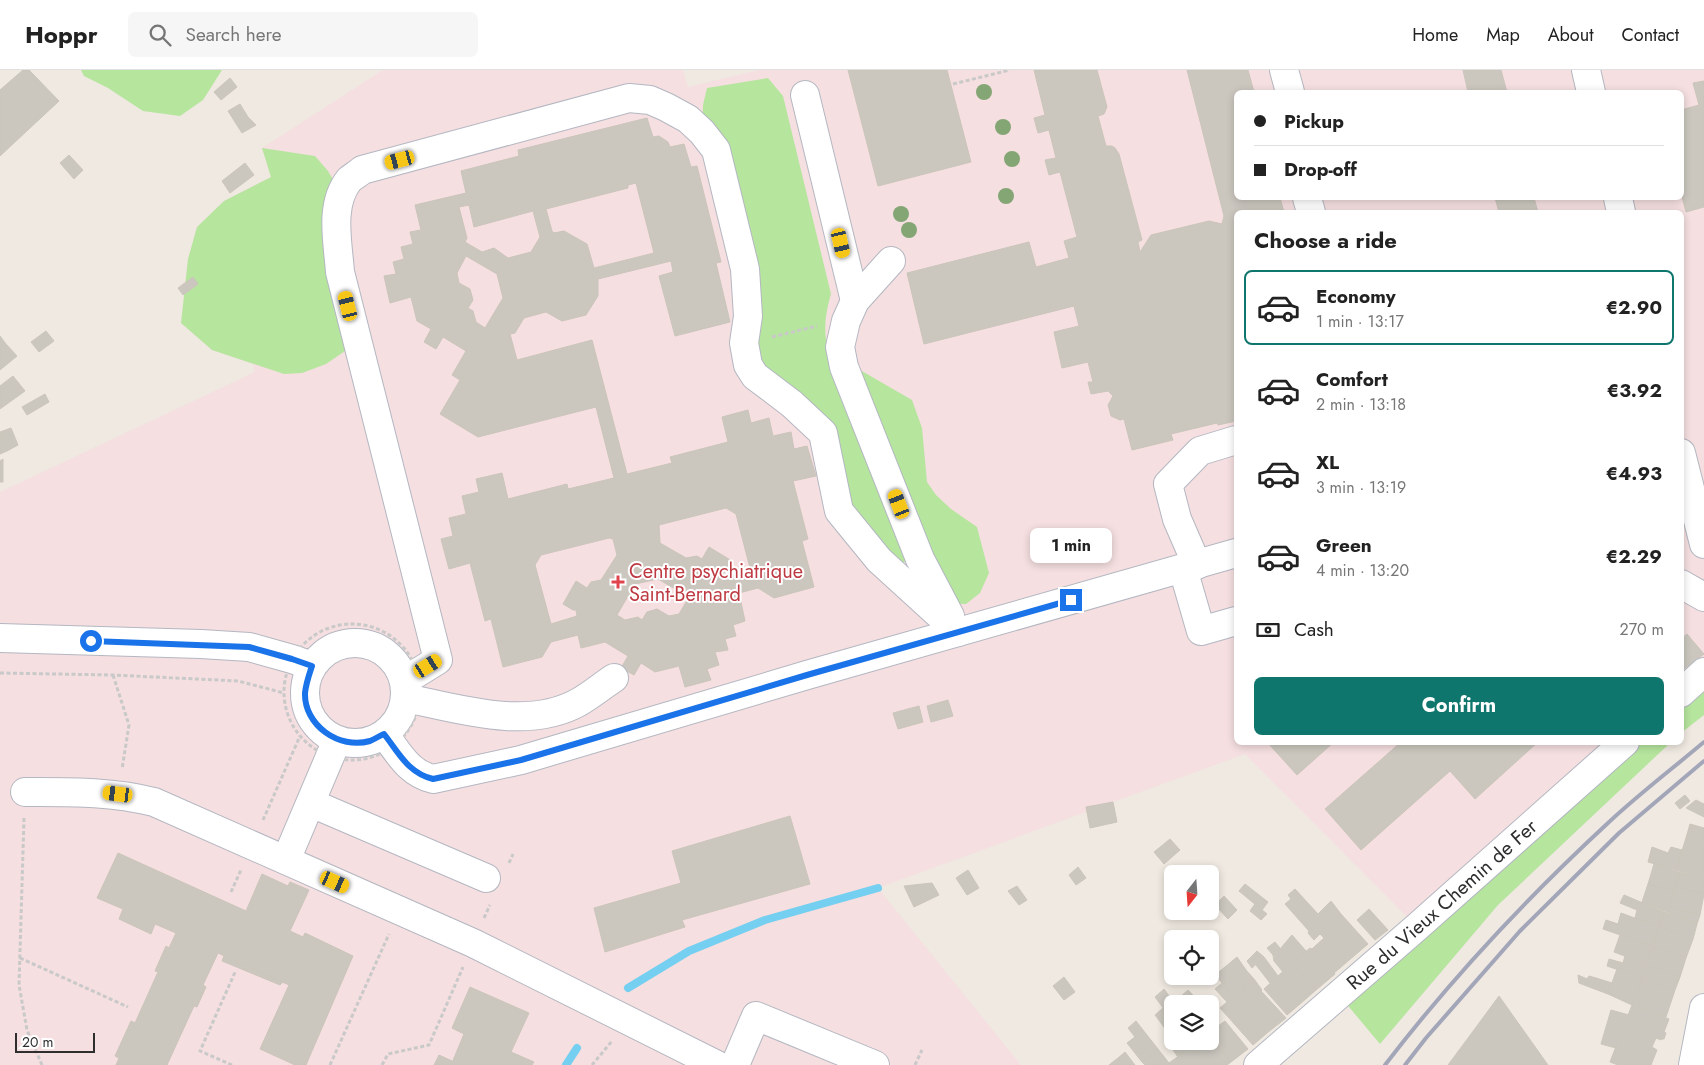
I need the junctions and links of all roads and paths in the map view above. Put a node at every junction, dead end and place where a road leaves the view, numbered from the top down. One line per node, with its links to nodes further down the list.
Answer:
1 (1010, 70): 4 (path)
2 (1284, 70): 5 (street)
3 (1586, 70): 6 (street)
4 (953, 84)
5 (1289, 90)
6 (1591, 90)
7 (806, 95): 9 (street)
8 (891, 261): 9 (street)
9 (855, 301): 20 (street)
10 (825, 324): 11 (path)
11 (744, 343): 20 (street); 27 (street)
12 (1234, 441): 16 (street)
13 (1684, 465): 14 (street)
14 (1704, 544)
15 (1234, 554): 16 (street)
16 (1190, 567): 19 (street); 20 (street)
17 (1684, 586): 18 (street)
18 (1704, 598)
19 (1234, 622)
20 (958, 632): 31 (street)
21 (0, 638): 22 (street)
22 (302, 663): 27 (street); 27 (path); 29 (path); 33 (street)
23 (1704, 672): 28 (street)
24 (0, 673): 25 (path)
25 (114, 675): 29 (path); 35 (path)
26 (614, 678): 27 (street)
27 (412, 688): 31 (street); 31 (path)
28 (1684, 690)
29 (284, 693): 30 (path)
30 (300, 736): 33 (path); 37 (path)
31 (388, 740): 33 (street); 33 (path)
32 (1622, 745): 57 (street, Rue du Vieux Chemin de Fer)
33 (334, 748): 36 (street)
34 (25, 792): 35 (street); 44 (path)
35 (118, 794): 37 (street)
36 (311, 803): 39 (street); 40 (street)
37 (252, 844): 39 (street); 41 (path)
38 (513, 854): 40 (path)
39 (286, 860): 42 (street)
40 (495, 883): 43 (path)
41 (232, 892)
42 (399, 910): 43 (street); 51 (path)
43 (473, 943): 52 (path); 53 (street)
44 (20, 958): 46 (path); 49 (path)
45 (236, 970): 50 (path)
46 (128, 1007)
47 (1704, 1008): 58 (street)
48 (922, 1050): 56 (path)
49 (42, 1065)
50 (232, 1065)
51 (330, 1065)
52 (382, 1065)
53 (718, 1065)
54 (735, 1065): 55 (street)
55 (875, 1065)
56 (915, 1065)
57 (1258, 1065)
58 (1693, 1065)

